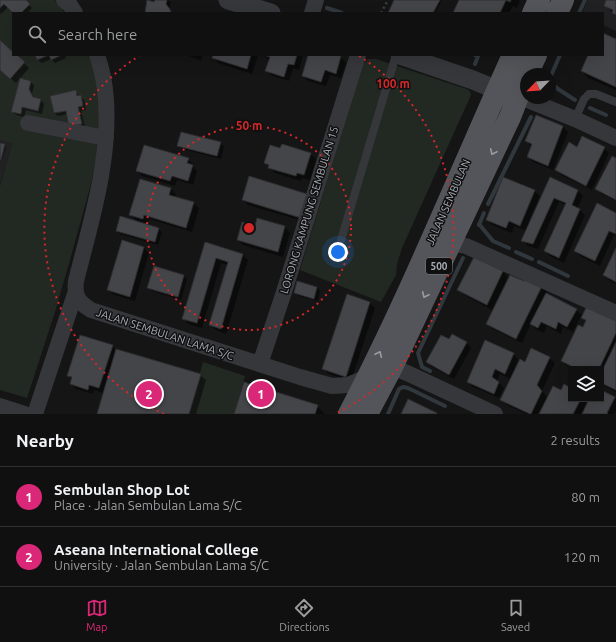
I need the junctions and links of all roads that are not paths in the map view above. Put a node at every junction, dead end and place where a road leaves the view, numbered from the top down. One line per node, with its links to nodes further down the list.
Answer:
1 (228, 0): 4 (street)
2 (316, 0): 5 (street)
3 (539, 0): 6 (main road)
4 (268, 12)
5 (312, 12)
6 (533, 12)
7 (97, 56): 22 (street)
8 (358, 56): 28 (street, LORONG KAMPUNG SEMBULAN 15)
9 (396, 56): 24 (lane)
10 (403, 56): 15 (street)
11 (514, 56): 15 (main road, JALAN SEMBULAN / 500)
12 (536, 56): 13 (main road, JALAN SEMBULAN / 500)
13 (530, 68)
14 (520, 82): 15 (main road)
15 (498, 90): 19 (main road); 30 (main road, JALAN SEMBULAN / 500, one-way to 15)
16 (520, 91): 19 (main road, JALAN SEMBULAN / 500)
17 (616, 102): 20 (lane)
18 (555, 104): 20 (street)
19 (510, 117): 25 (main road, JALAN SEMBULAN / 500, one-way to 25)
20 (575, 119): 23 (street)
21 (28, 123): 22 (street)
22 (106, 138): 26 (street)
23 (616, 138)
24 (341, 240)
25 (450, 243): 27 (street); 29 (main road, JALAN SEMBULAN / 500, one-way to 29)
26 (76, 294): 28 (street, JALAN SEMBULAN LAMA S/C); 34 (street)
27 (616, 313)
28 (260, 364): 31 (street, JALAN SEMBULAN LAMA S/C)
29 (392, 367): 36 (main road, JALAN SEMBULAN / 500); 37 (street)
30 (369, 376): 31 (street); 35 (main road, JALAN SEMBULAN / 500)
31 (332, 386): 35 (street)
32 (0, 406): 33 (street)
33 (25, 414)
34 (34, 414)
35 (348, 414)
36 (367, 414)
37 (494, 414)

